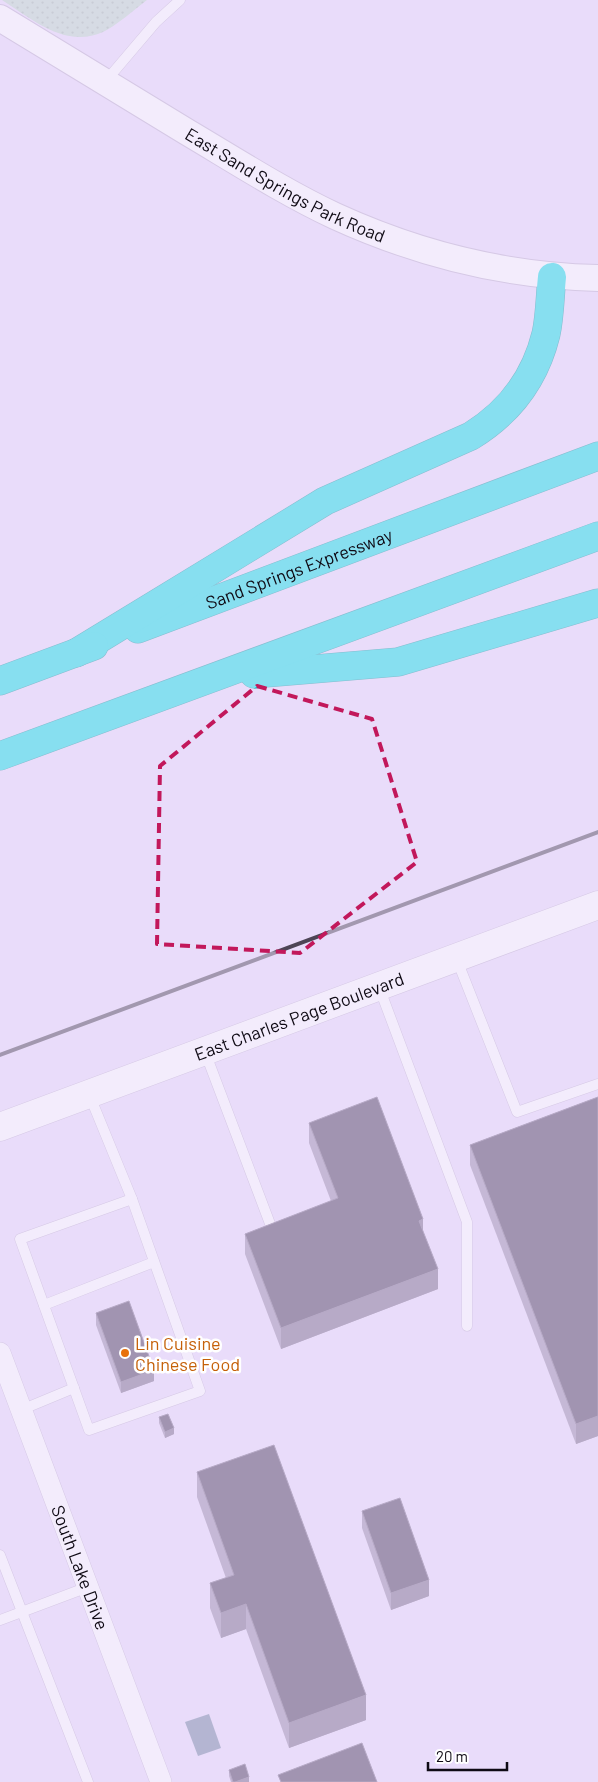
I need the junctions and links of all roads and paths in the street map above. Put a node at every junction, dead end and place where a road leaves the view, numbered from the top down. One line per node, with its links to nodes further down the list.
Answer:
1 (180, 0): 3 (lane)
2 (0, 18): 3 (street, East Sand Springs Park Road)
3 (104, 82): 4 (street, East Sand Springs Park Road)
4 (552, 277): 5 (street, East Sand Springs Park Road); 9 (highway)
5 (598, 278)
6 (598, 456): 9 (highway, Sand Springs Expressway)
7 (598, 536): 10 (highway)
8 (598, 603): 10 (highway)
9 (76, 653): 11 (highway, Sand Springs Expressway)
10 (220, 676): 12 (highway)
11 (0, 680)
12 (0, 756)
13 (598, 904): 14 (main road, East Charles Page Boulevard)
14 (456, 957): 15 (main road, East Charles Page Boulevard); 17 (lane)
15 (379, 986): 16 (main road, East Charles Page Boulevard); 24 (lane)
16 (205, 1051): 18 (main road, East Charles Page Boulevard); 21 (lane)
17 (598, 1084)
18 (89, 1094): 19 (main road, East Charles Page Boulevard); 20 (lane)
19 (0, 1127)
20 (132, 1199): 22 (lane); 23 (lane)
21 (272, 1228)
22 (154, 1262): 23 (lane); 26 (lane)
23 (44, 1305): 26 (lane)
24 (467, 1326)
25 (0, 1353): 27 (street, South Lake Drive)
26 (74, 1388): 27 (lane)
27 (21, 1410): 29 (street, South Lake Drive)
28 (0, 1555): 30 (lane)
29 (88, 1587): 30 (lane); 33 (street, South Lake Drive)
30 (21, 1612): 31 (lane); 32 (lane)
31 (0, 1620)
32 (88, 1782)
33 (161, 1782)

